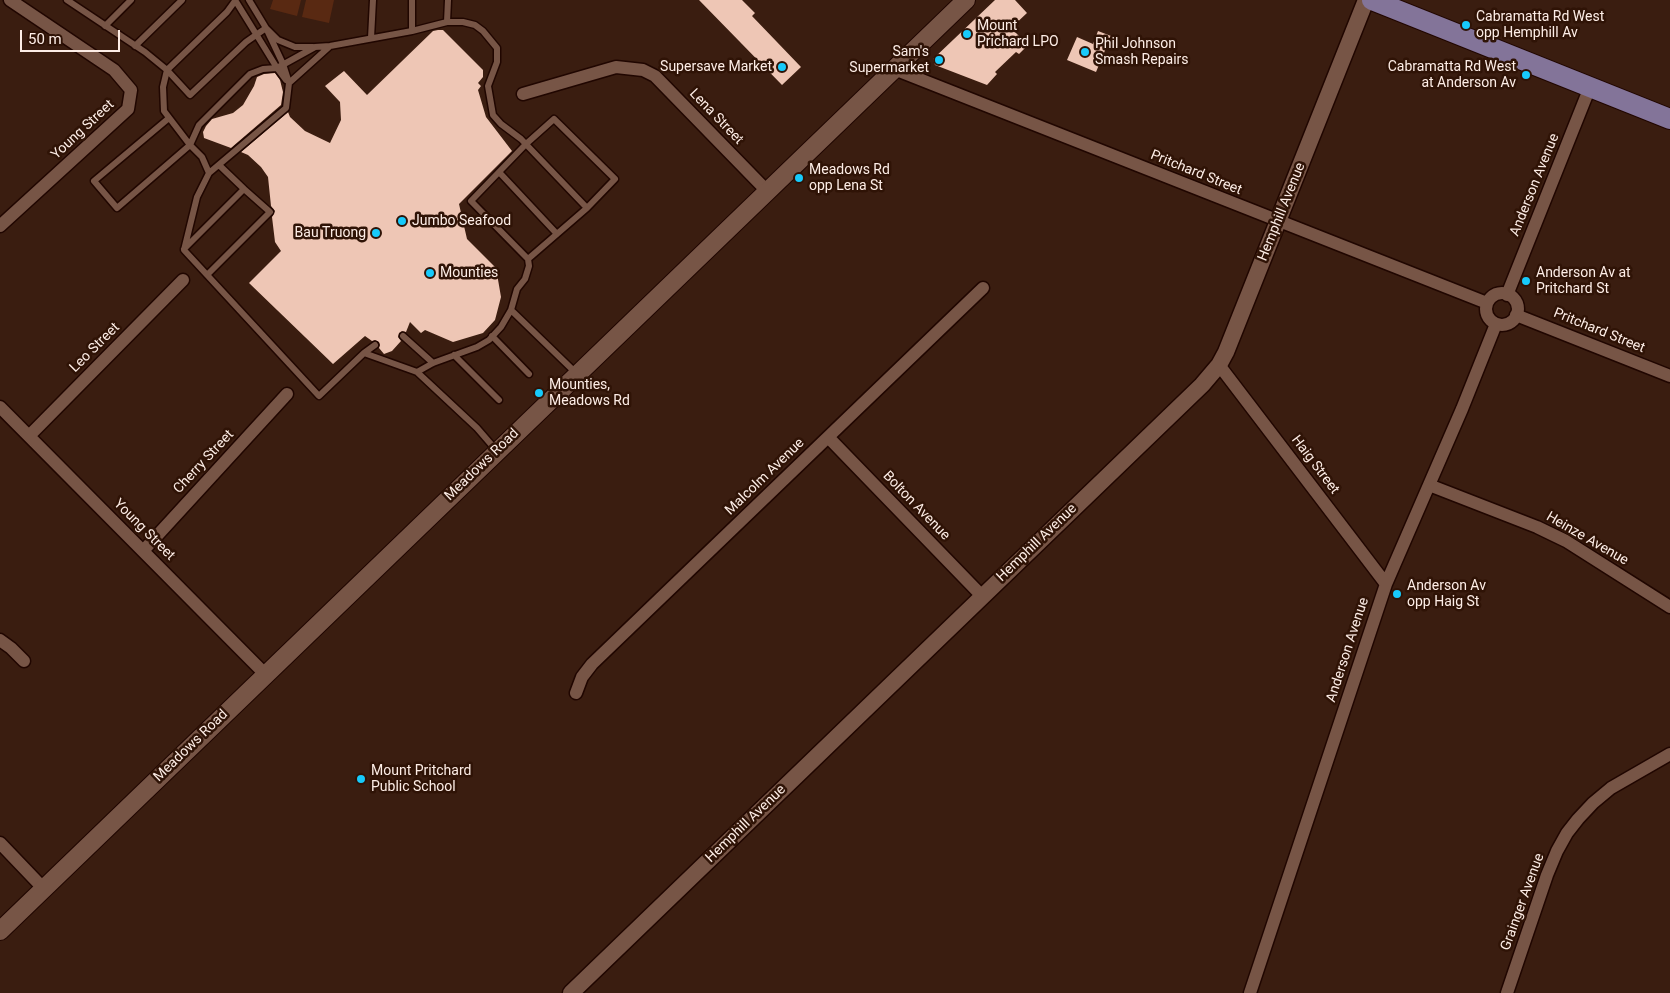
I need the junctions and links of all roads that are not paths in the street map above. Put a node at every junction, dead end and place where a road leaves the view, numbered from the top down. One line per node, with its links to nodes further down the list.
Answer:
1 (10, 0): 39 (street, Young Street)
2 (131, 0): 14 (lane)
3 (182, 0): 19 (lane)
4 (235, 0): 17 (lane); 24 (lane)
5 (249, 0): 15 (lane)
6 (373, 0): 18 (lane)
7 (412, 0): 16 (lane)
8 (448, 0): 13 (lane)
9 (966, 0): 23 (main road, Meadows Road)
10 (1366, 0): 38 (street, Hemphill Avenue)
11 (1372, 0): 26 (main road)
12 (72, 1): 14 (lane)
13 (447, 22): 16 (lane); 30 (lane)
14 (106, 26): 19 (lane)
15 (266, 28): 17 (lane); 21 (lane); 22 (lane)
16 (412, 30): 18 (lane)
17 (255, 35): 22 (lane); 24 (lane)
18 (371, 38): 20 (lane)
19 (135, 46): 24 (lane)
20 (330, 46): 21 (lane); 25 (lane)
21 (315, 47): 22 (lane)
22 (280, 66): 25 (lane); 31 (lane)
23 (894, 69): 36 (main road, Meadows Road); 38 (street, Pritchard Street)
24 (167, 70): 28 (lane)
25 (289, 83): 32 (lane)
26 (1590, 87): 29 (main road); 46 (street, Anderson Avenue)
27 (524, 94): 36 (street, Lena Street)
28 (169, 118): 31 (lane); 31 (lane)
29 (1670, 119)
30 (526, 144): 33 (lane); 37 (lane); 37 (lane)
31 (190, 145): 34 (lane)
32 (219, 165): 34 (lane); 35 (lane)
33 (499, 172): 40 (lane); 42 (lane)
34 (209, 173): 41 (lane)
35 (244, 189): 41 (lane); 43 (lane)
36 (767, 191): 60 (main road, Meadows Road)
37 (587, 208): 40 (lane)
38 (1278, 222): 47 (street, Pritchard Street); 57 (street, Hemphill Avenue)
39 (0, 226)
40 (557, 234): 42 (lane)
41 (184, 250): 43 (lane)
42 (528, 259): 48 (lane)
43 (207, 275): 54 (lane)
44 (183, 280): 65 (street, Leo Street)
45 (983, 288): 66 (street, Malcolm Avenue)
46 (1507, 295): 47 (street); 49 (street)
47 (1488, 303): 50 (street)
48 (511, 310): 52 (lane); 60 (lane)
49 (1516, 315): 50 (street); 61 (street, Pritchard Street)
50 (1496, 324): 68 (street, Anderson Avenue)
51 (404, 336): 56 (lane)
52 (492, 336): 55 (lane); 59 (lane)
53 (375, 345): 54 (lane)
54 (364, 353): 58 (lane)
55 (454, 355): 56 (lane); 63 (lane)
56 (433, 363): 58 (lane)
57 (1219, 365): 70 (street, Haig Street); 71 (street, Hemphill Avenue)
58 (417, 372): 67 (lane)
59 (529, 374)
60 (577, 374): 67 (main road, Meadows Road)
61 (1670, 376)
62 (287, 394): 69 (street, Cherry Street)
63 (500, 400)
64 (0, 407): 65 (street, Young Street)
65 (29, 436): 69 (street, Young Street)
66 (828, 437): 71 (street, Bolton Avenue); 76 (street, Malcolm Avenue)
67 (497, 451): 75 (main road, Meadows Road)
68 (1429, 485): 70 (street, Anderson Avenue); 72 (street, Heinze Avenue)
69 (143, 550): 75 (street, Young Street)
70 (1386, 584): 82 (street, Anderson Avenue)
71 (982, 596): 81 (street, Hemphill Avenue)
72 (1670, 606)
73 (0, 640): 74 (street)
74 (24, 661)
75 (265, 674): 79 (main road, Meadows Road)
76 (576, 693)
77 (1670, 754): 83 (street, Grainger Avenue)
78 (0, 843): 79 (street)
79 (44, 889): 80 (main road, Meadows Road)
80 (0, 931)
81 (570, 993)
82 (1250, 993)
83 (1507, 993)

